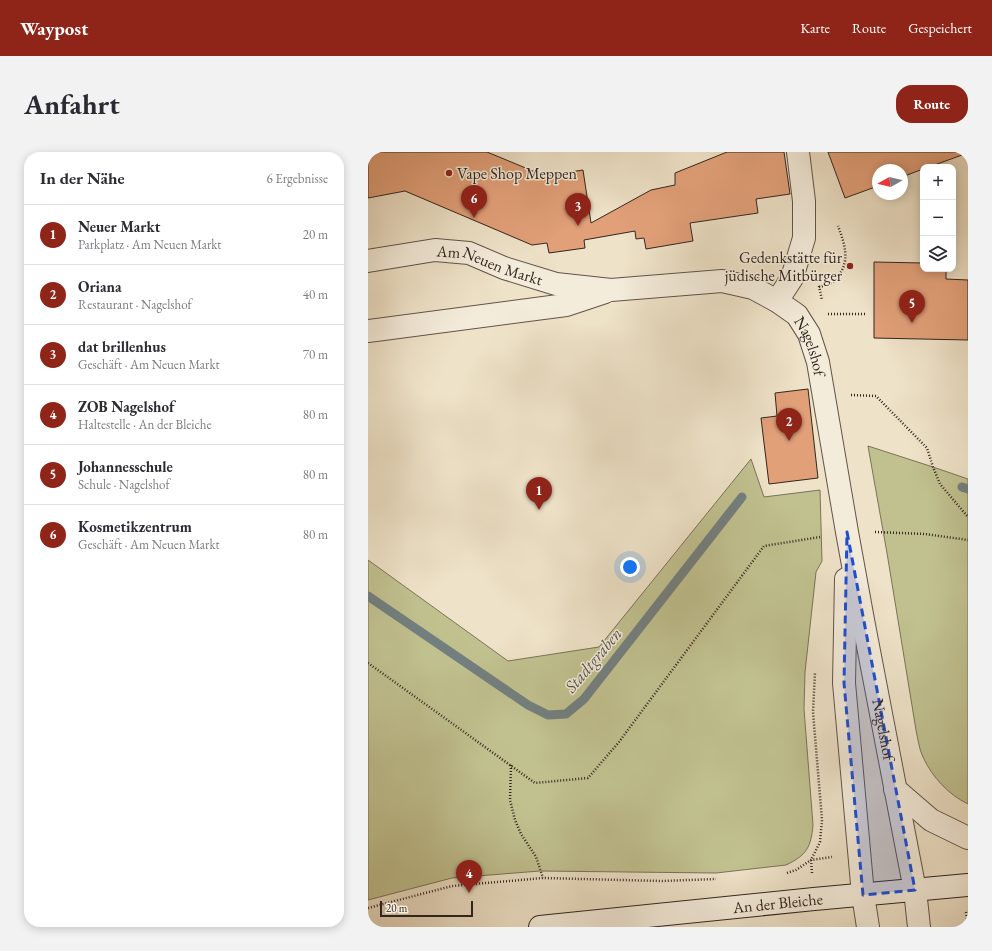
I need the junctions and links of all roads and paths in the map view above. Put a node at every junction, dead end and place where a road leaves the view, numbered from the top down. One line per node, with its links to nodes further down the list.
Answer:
1 (798, 152): 6 (street, Nagelshof)
2 (838, 226): 4 (path)
3 (368, 261): 5 (street, Am Neuen Markt)
4 (819, 287)
5 (612, 290): 6 (street, Am Neuen Markt); 9 (street, Am Neuen Markt)
6 (777, 301): 12 (street, Nagelshof)
7 (828, 314): 8 (path)
8 (867, 314)
9 (368, 331)
10 (846, 395): 11 (path)
11 (968, 517)
12 (847, 532): 13 (path); 15 (path); 16 (street, Nagelshof); 24 (street, Nagelshof)
13 (968, 540)
14 (368, 663): 15 (path)
15 (511, 765): 20 (path)
16 (895, 789): 17 (street); 23 (street, Nagelshof)
17 (968, 838)
18 (811, 860): 19 (path)
19 (780, 873)
20 (543, 878): 21 (path); 25 (path)
21 (716, 879)
22 (968, 885): 23 (street, An der Bleiche)
23 (915, 890): 24 (street, An der Bleiche); 28 (street, Nagelshof)
24 (864, 895): 26 (street, An der Bleiche); 27 (street, Nagelshof)
25 (368, 908)
26 (540, 927)
27 (868, 927)
28 (920, 927)

